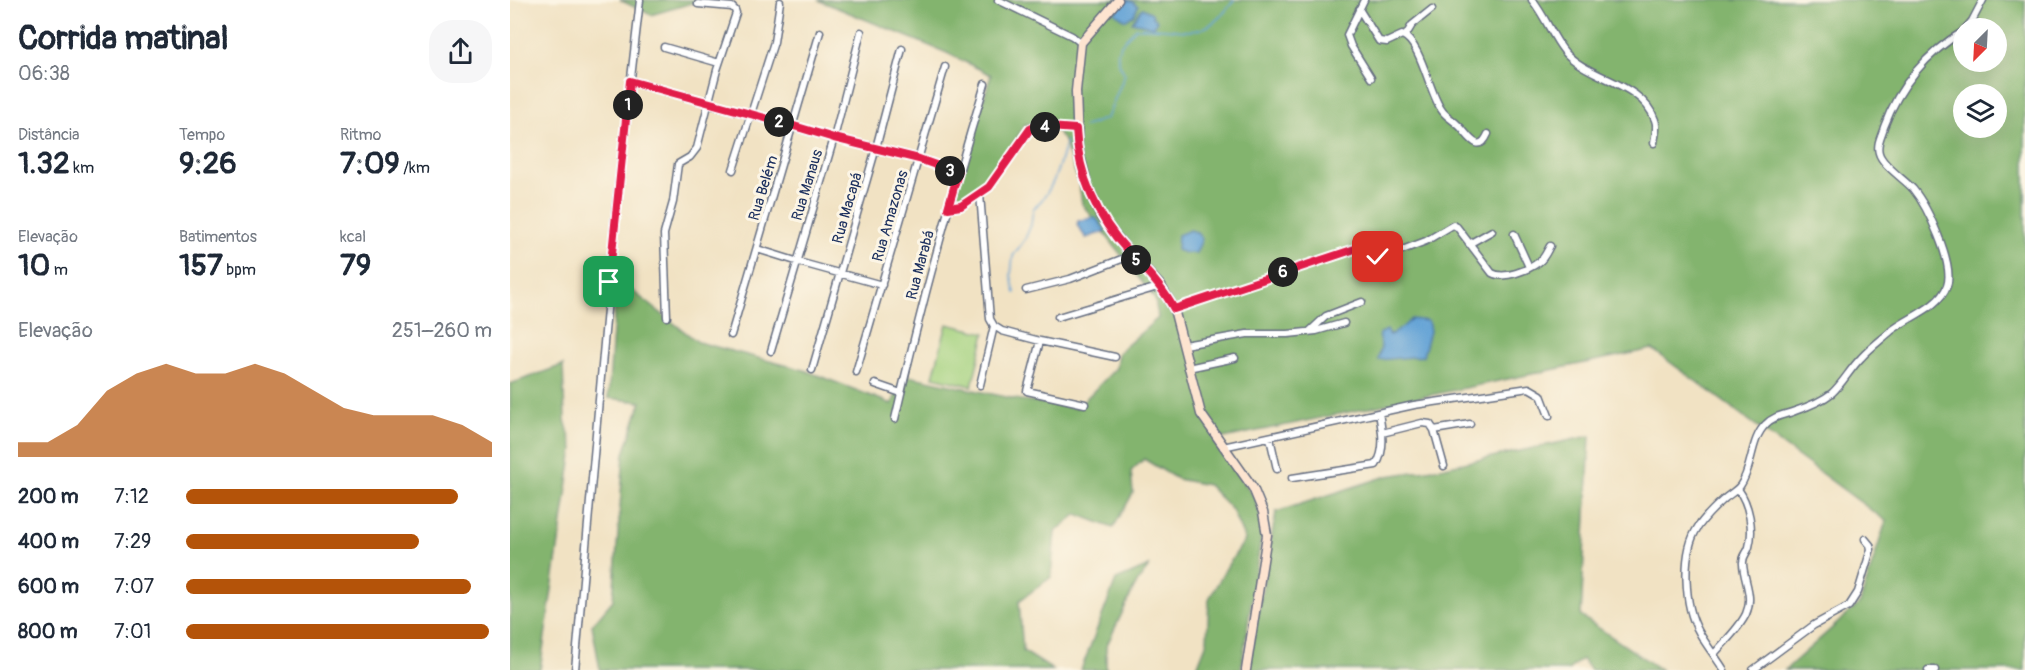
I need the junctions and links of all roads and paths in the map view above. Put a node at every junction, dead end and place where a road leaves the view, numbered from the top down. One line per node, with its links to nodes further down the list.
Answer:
1 (640, 0): 22 (street)
2 (998, 0): 16 (street)
3 (1118, 0): 16 (main road)
4 (1364, 0): 9 (street)
5 (1532, 0): 30 (street)
6 (1983, 0): 11 (street)
7 (780, 2): 25 (street)
8 (698, 4): 19 (street)
9 (1359, 9): 14 (street); 21 (street)
10 (1432, 9): 14 (street)
11 (1974, 18)
12 (820, 32): 26 (street, Rua Belém)
13 (861, 32): 29 (street, Rua Manaus)
14 (1406, 36): 28 (street)
15 (1953, 37): 80 (street)
16 (1081, 43): 27 (main road)
17 (664, 47): 19 (street)
18 (902, 49): 31 (street, Rua Macapá)
19 (719, 63): 24 (street)
20 (945, 67): 32 (street, Rua Amazonas)
21 (1371, 78)
22 (630, 81): 24 (street); 83 (street)
23 (985, 84): 34 (street, Rua Marabá)
24 (708, 104): 25 (street); 51 (street)
25 (750, 114): 26 (street); 33 (street)
26 (794, 126): 29 (street); 41 (street, Rua Belém)
27 (1076, 129): 35 (street); 42 (main road)
28 (1488, 134)
29 (834, 138): 31 (street); 43 (street, Rua Manaus)
30 (1654, 142)
31 (876, 148): 32 (street); 45 (street, Rua Macapá)
32 (919, 159): 34 (street); 46 (street, Rua Amazonas)
33 (733, 170)
34 (958, 173): 36 (street, Rua Marabá)
35 (980, 194): 36 (street); 54 (street)
36 (948, 208): 67 (street, Rua Marabá)
37 (1492, 231): 39 (street)
38 (1514, 234): 44 (street)
39 (1470, 244): 44 (street); 50 (street)
40 (1550, 246): 44 (street)
41 (757, 249): 43 (street); 56 (street, Rua Belém)
42 (1132, 255): 47 (main road); 48 (street)
43 (797, 261): 45 (street); 59 (street, Rua Manaus)
44 (1529, 267)
45 (841, 274): 46 (street); 63 (street, Rua Macapá)
46 (882, 285): 64 (street, Rua Amazonas)
47 (1161, 286): 50 (main road); 52 (street)
48 (1026, 290)
49 (1362, 302): 55 (street)
50 (1174, 309): 58 (main road)
51 (667, 317)
52 (1058, 317)
53 (1344, 323): 55 (street)
54 (994, 326): 57 (street); 66 (street)
55 (1310, 331): 58 (street)
56 (731, 335)
57 (1041, 341): 60 (street); 68 (street)
58 (1184, 345): 62 (main road)
59 (771, 351)
60 (1115, 357)
61 (1235, 358): 62 (street)
62 (1188, 368): 76 (main road)
63 (812, 370)
64 (856, 372)
65 (875, 384): 67 (street)
66 (980, 385)
67 (901, 393): 71 (street, Rua Marabá)
68 (1085, 404)
69 (1379, 413): 70 (street); 74 (street); 75 (street)
70 (1549, 416)
71 (895, 419)
72 (1470, 424): 73 (street)
73 (1434, 430): 74 (street); 77 (street)
74 (1382, 433): 79 (street)
75 (1270, 438): 76 (street); 78 (street)
76 (1223, 447): 84 (main road)
77 (1444, 466)
78 (1277, 469)
79 (1292, 478)
80 (1738, 489): 82 (street); 82 (street)
81 (1865, 539): 86 (street)
82 (1714, 654): 85 (street)
83 (575, 670)
84 (1246, 670)
85 (1724, 670)
86 (1753, 670)
87 (1928, 670): 88 (street)
88 (1935, 670)

